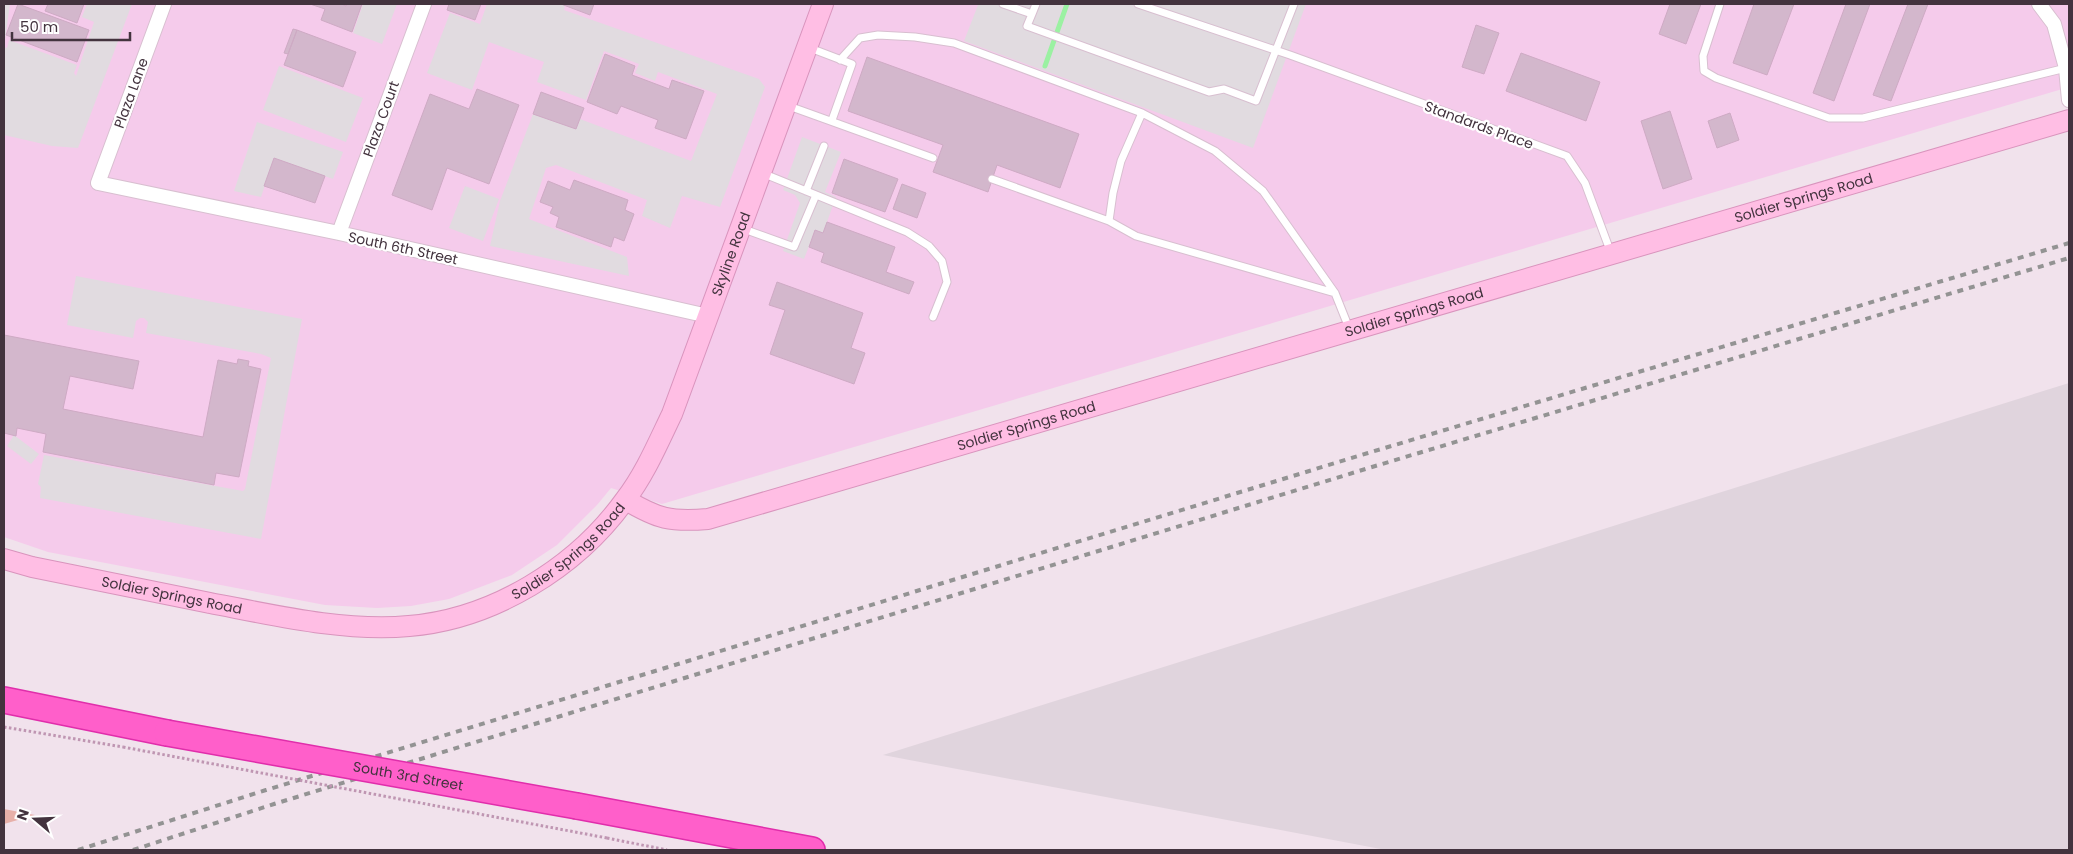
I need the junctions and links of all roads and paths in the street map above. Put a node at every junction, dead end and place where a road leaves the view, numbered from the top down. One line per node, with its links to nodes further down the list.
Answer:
1 (164, 4): 24 (street, Plaza Lane)
2 (424, 4): 29 (street, Plaza Court)
3 (823, 4): 11 (street, Skyline Road)
4 (1003, 4): 10 (lane)
5 (1036, 4): 10 (lane)
6 (1138, 4): 12 (lane, Standards Place)
7 (1294, 4): 12 (lane)
8 (1720, 4): 14 (lane)
9 (2039, 4): 14 (street)
10 (1032, 14): 12 (lane)
11 (807, 47): 13 (lane); 16 (street, Skyline Road)
12 (1276, 51): 30 (lane, Standards Place)
13 (840, 60): 17 (lane); 18 (lane)
14 (2066, 68): 15 (street)
15 (2069, 100)
16 (786, 105): 18 (lane); 22 (street, Skyline Road)
17 (1142, 113): 27 (lane); 31 (lane)
18 (832, 120): 21 (lane)
19 (2069, 120): 30 (street, Soldier Springs Road)
20 (824, 146): 25 (lane)
21 (933, 158)
22 (761, 173): 25 (lane); 28 (street, Skyline Road)
23 (992, 179): 27 (lane)
24 (98, 183): 29 (street, South 6th Street)
25 (806, 191): 26 (lane)
26 (816, 195): 28 (lane); 33 (lane)
27 (1109, 222): 31 (lane)
28 (741, 228): 32 (street, Skyline Road)
29 (338, 233): 32 (street, South 6th Street)
30 (1611, 255): 34 (street, Soldier Springs Road)
31 (1335, 292): 34 (lane)
32 (708, 316): 35 (street, Skyline Road)
33 (933, 317)
34 (1350, 331): 35 (street, Soldier Springs Road)
35 (626, 500): 36 (street, Soldier Springs Road)
36 (4, 559)
37 (4, 700): 40 (highway, South 3rd Street, bridge)
38 (4, 727): 39 (path, bridge)
39 (667, 850)
40 (812, 850)

